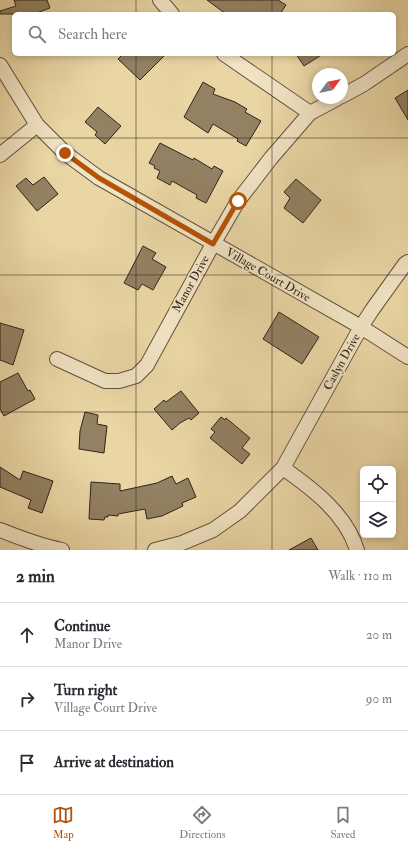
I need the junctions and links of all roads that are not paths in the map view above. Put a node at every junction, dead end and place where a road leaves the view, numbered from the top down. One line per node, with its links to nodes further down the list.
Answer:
1 (160, 0): 2 (street)
2 (170, 12)
3 (408, 54): 6 (street)
4 (227, 56): 8 (street)
5 (0, 65): 9 (street, Village Court Drive)
6 (348, 93)
7 (327, 104): 8 (street, Manor Drive)
8 (310, 113): 11 (street, Manor Drive)
9 (37, 125): 10 (street); 11 (street, Village Court Drive)
10 (0, 154)
11 (213, 244): 13 (street, Village Court Drive); 15 (street, Manor Drive)
12 (408, 262): 13 (street, Caslyn Drive)
13 (361, 328): 14 (street, Village Court Drive); 16 (street, Caslyn Drive)
14 (408, 357)
15 (58, 359)
16 (283, 468): 19 (street, Caslyn Drive); 20 (street)
17 (0, 530): 18 (street)
18 (62, 550)
19 (155, 550)
20 (357, 550)

